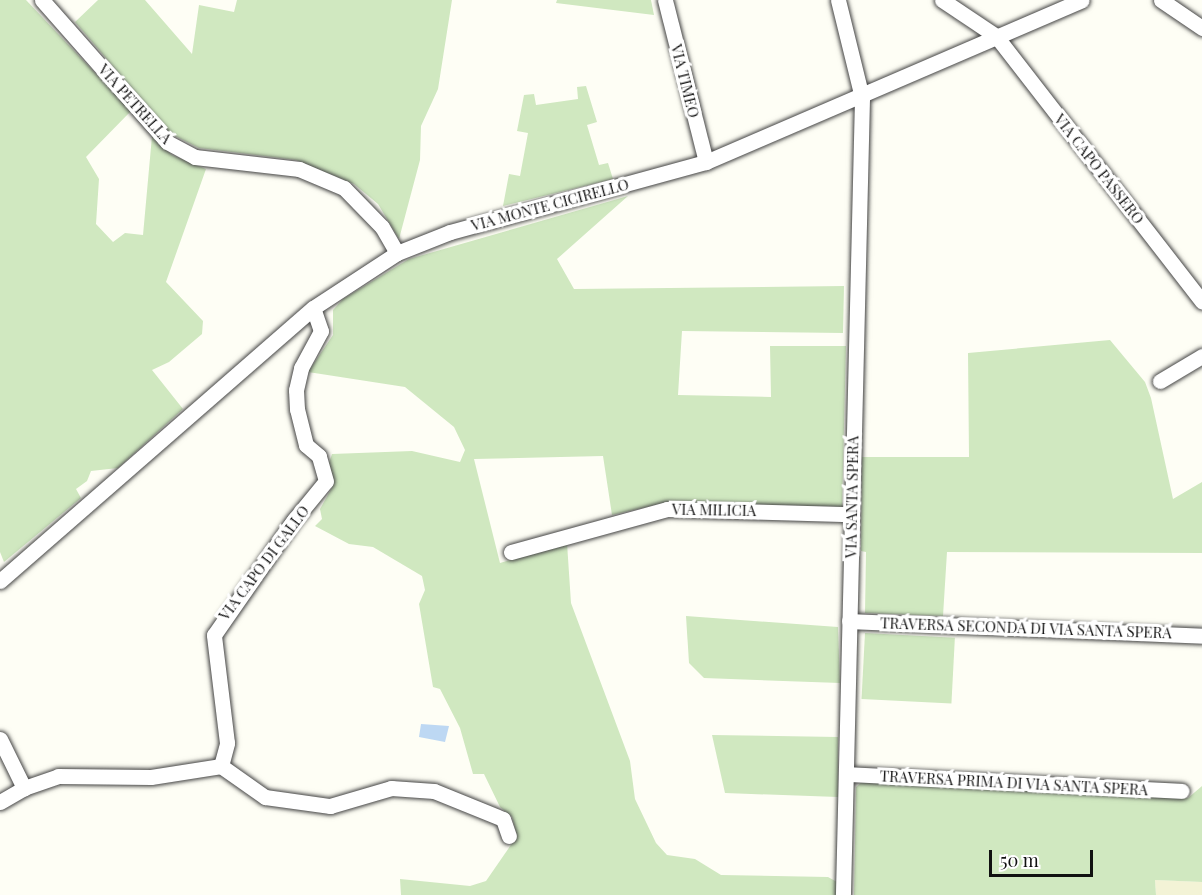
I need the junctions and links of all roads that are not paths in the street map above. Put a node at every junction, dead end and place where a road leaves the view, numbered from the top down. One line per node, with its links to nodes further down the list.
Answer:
1 (42, 0): 11 (street, VIA PETRELLA)
2 (665, 0): 10 (street, VIA TIMEO)
3 (837, 0): 9 (street, VIA SANTA SPERA)
4 (942, 0): 8 (street, VIA CAPO PASSERO)
5 (1082, 0): 8 (street, VIA MONTE CICIRELLO)
6 (1161, 0): 7 (street)
7 (1202, 28)
8 (996, 36): 9 (street, VIA MONTE CICIRELLO); 12 (street, VIA CAPO PASSERO)
9 (862, 98): 10 (street, VIA MONTE CICIRELLO); 16 (street, VIA SANTA SPERA)
10 (706, 162): 11 (street, VIA MONTE CICIRELLO)
11 (397, 253): 13 (street, VIA MONTE CICIRELLO)
12 (1202, 302)
13 (313, 308): 18 (street, VIA MONTE CICIRELLO); 22 (street, VIA CAPO DI GALLO)
14 (1202, 356): 15 (street)
15 (1160, 381)
16 (851, 514): 17 (street, VIA MILICIA); 19 (street, VIA SANTA SPERA)
17 (511, 552)
18 (0, 581)
19 (849, 621): 20 (street, TRAVERSA SECONDA DI VIA SANTA SPERA); 23 (street, VIA SANTA SPERA)
20 (1202, 636)
21 (0, 739): 24 (street)
22 (221, 766): 24 (street); 27 (street)
23 (847, 774): 25 (street, TRAVERSA PRIMA DI VIA SANTA SPERA); 28 (street, VIA SANTA SPERA)
24 (24, 788): 26 (street)
25 (1182, 791)
26 (0, 802)
27 (509, 836)
28 (843, 895)

